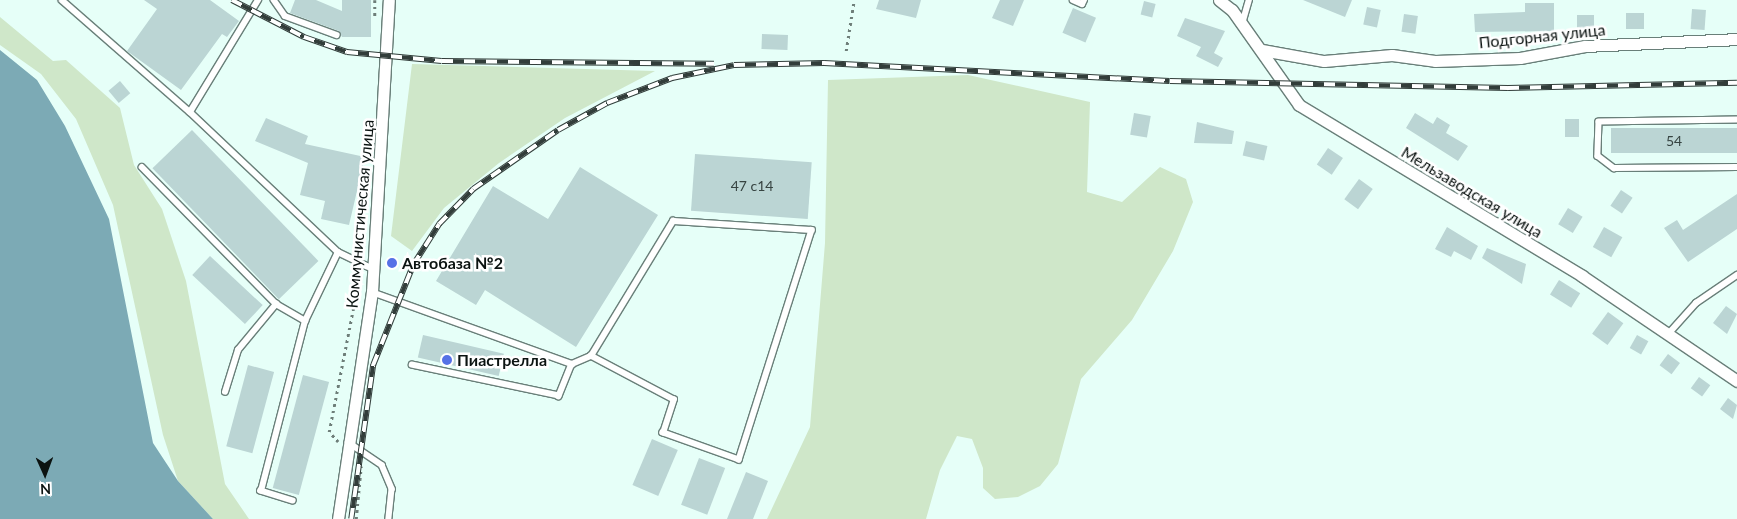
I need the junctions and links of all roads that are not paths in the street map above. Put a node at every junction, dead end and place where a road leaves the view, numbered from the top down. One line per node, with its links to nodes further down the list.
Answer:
1 (62, 0): 13 (lane)
2 (258, 0): 13 (lane)
3 (274, 0): 10 (lane)
4 (389, 0): 18 (street, Коммунистическая улица)
5 (1073, 0): 6 (lane)
6 (1084, 0)
7 (1219, 0): 9 (street, Мельзаводская улица)
8 (1250, 0): 9 (lane)
9 (1242, 24): 12 (street, Мельзаводская улица)
10 (337, 35)
11 (1737, 40): 12 (street, Подгорная улица)
12 (1262, 50): 23 (street, Мельзаводская улица)
13 (190, 112): 17 (lane)
14 (1737, 120): 16 (lane)
15 (142, 167): 21 (lane)
16 (1737, 167)
17 (338, 252): 18 (lane); 22 (lane)
18 (373, 269): 20 (street, Коммунистическая улица)
19 (1737, 275): 23 (lane)
20 (372, 292): 25 (lane); 29 (street, Коммунистическая улица)
21 (276, 304): 22 (lane); 28 (lane)
22 (305, 321): 30 (lane)
23 (1670, 332): 27 (street, Мельзаводская улица)
24 (591, 356): 24 (lane); 25 (lane)
25 (572, 364): 26 (lane)
26 (412, 365)
27 (1737, 381)
28 (225, 392)
29 (346, 445): 31 (street, Коммунистическая улица); 32 (lane)
30 (293, 501)
31 (338, 519)
32 (389, 519)

